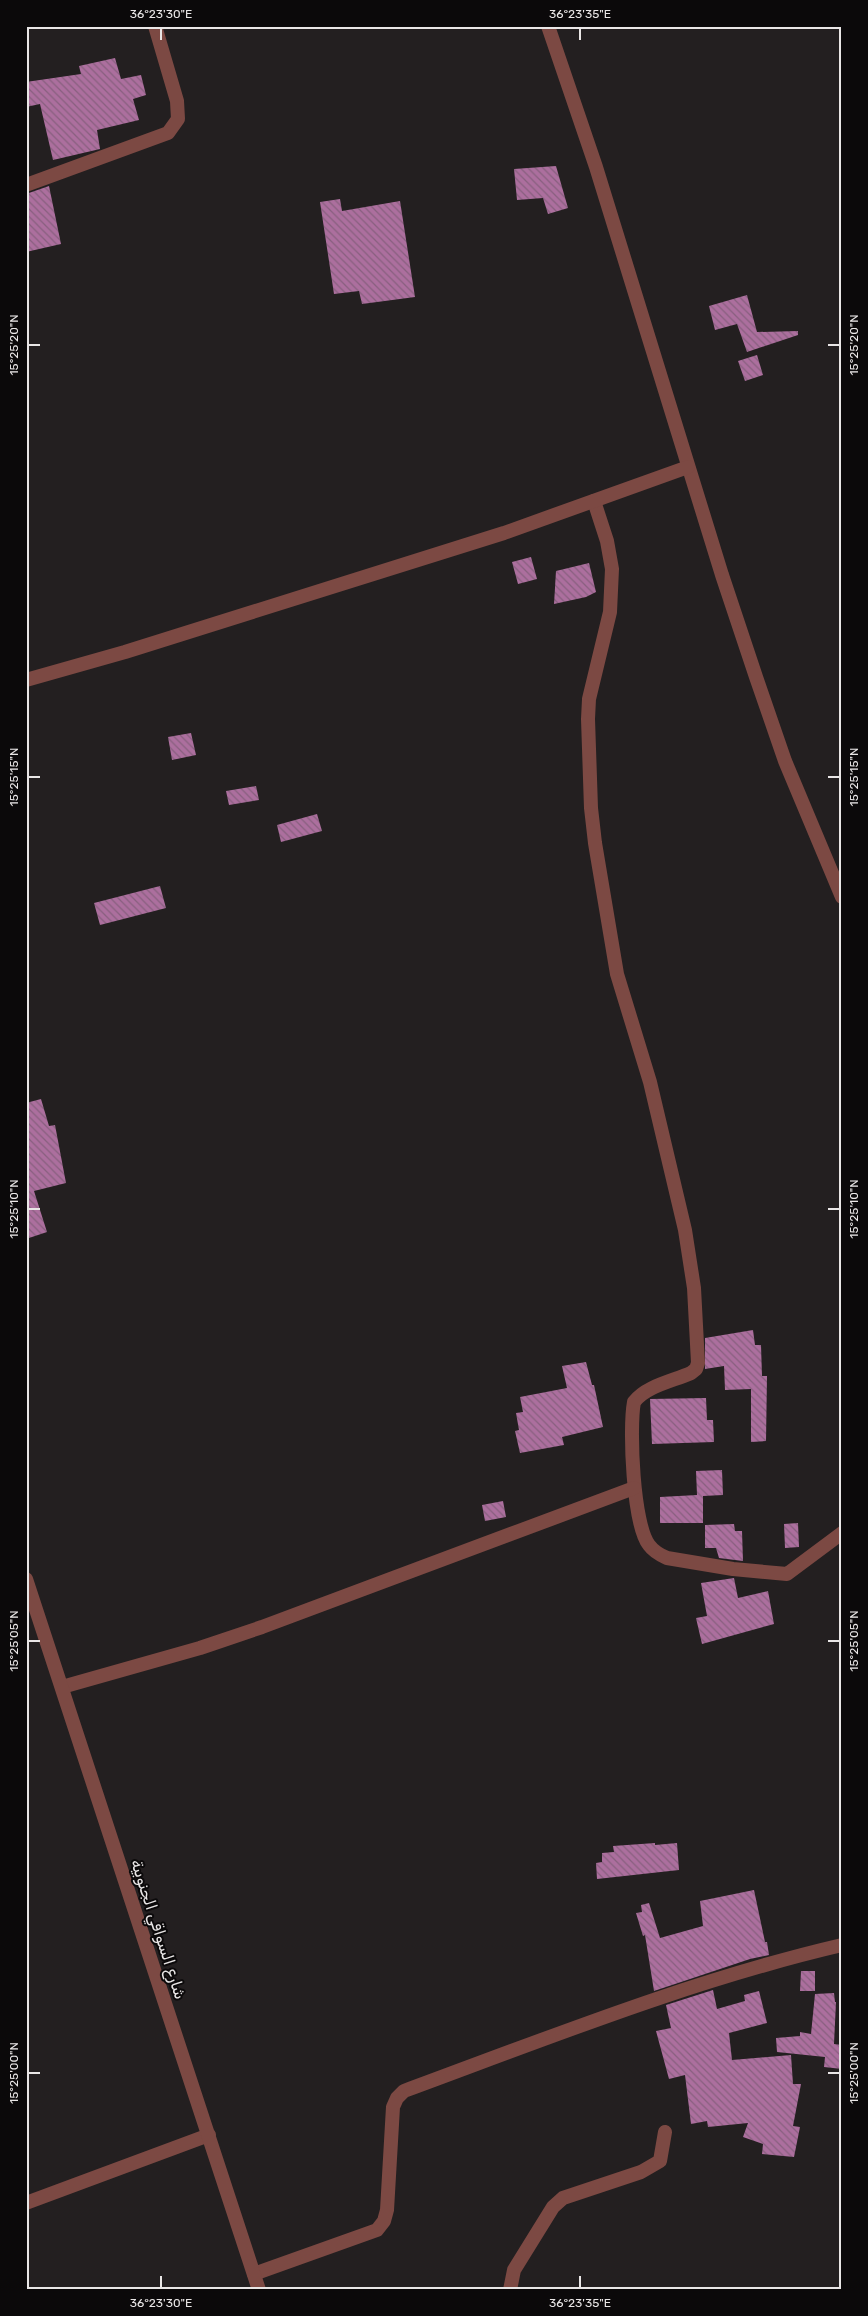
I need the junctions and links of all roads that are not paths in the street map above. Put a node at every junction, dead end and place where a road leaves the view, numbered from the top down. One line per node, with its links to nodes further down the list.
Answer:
1 (155, 26): 3 (street)
2 (548, 26): 4 (street)
3 (26, 185)
4 (688, 467): 5 (street); 7 (street)
5 (594, 502): 6 (street); 8 (street)
6 (26, 680)
7 (840, 890)
8 (634, 1488): 9 (street); 11 (street)
9 (842, 1533)
10 (26, 1579): 11 (street, شارع السواقي الجنوبية)
11 (62, 1687): 14 (street, شارع السواقي الجنوبية)
12 (842, 1945): 16 (street)
13 (665, 2132): 18 (street)
14 (209, 2135): 15 (street); 16 (street, شارع السواقي الجنوبية)
15 (26, 2203)
16 (254, 2274): 17 (street, شارع السواقي الجنوبية)
17 (259, 2290)
18 (510, 2290)

